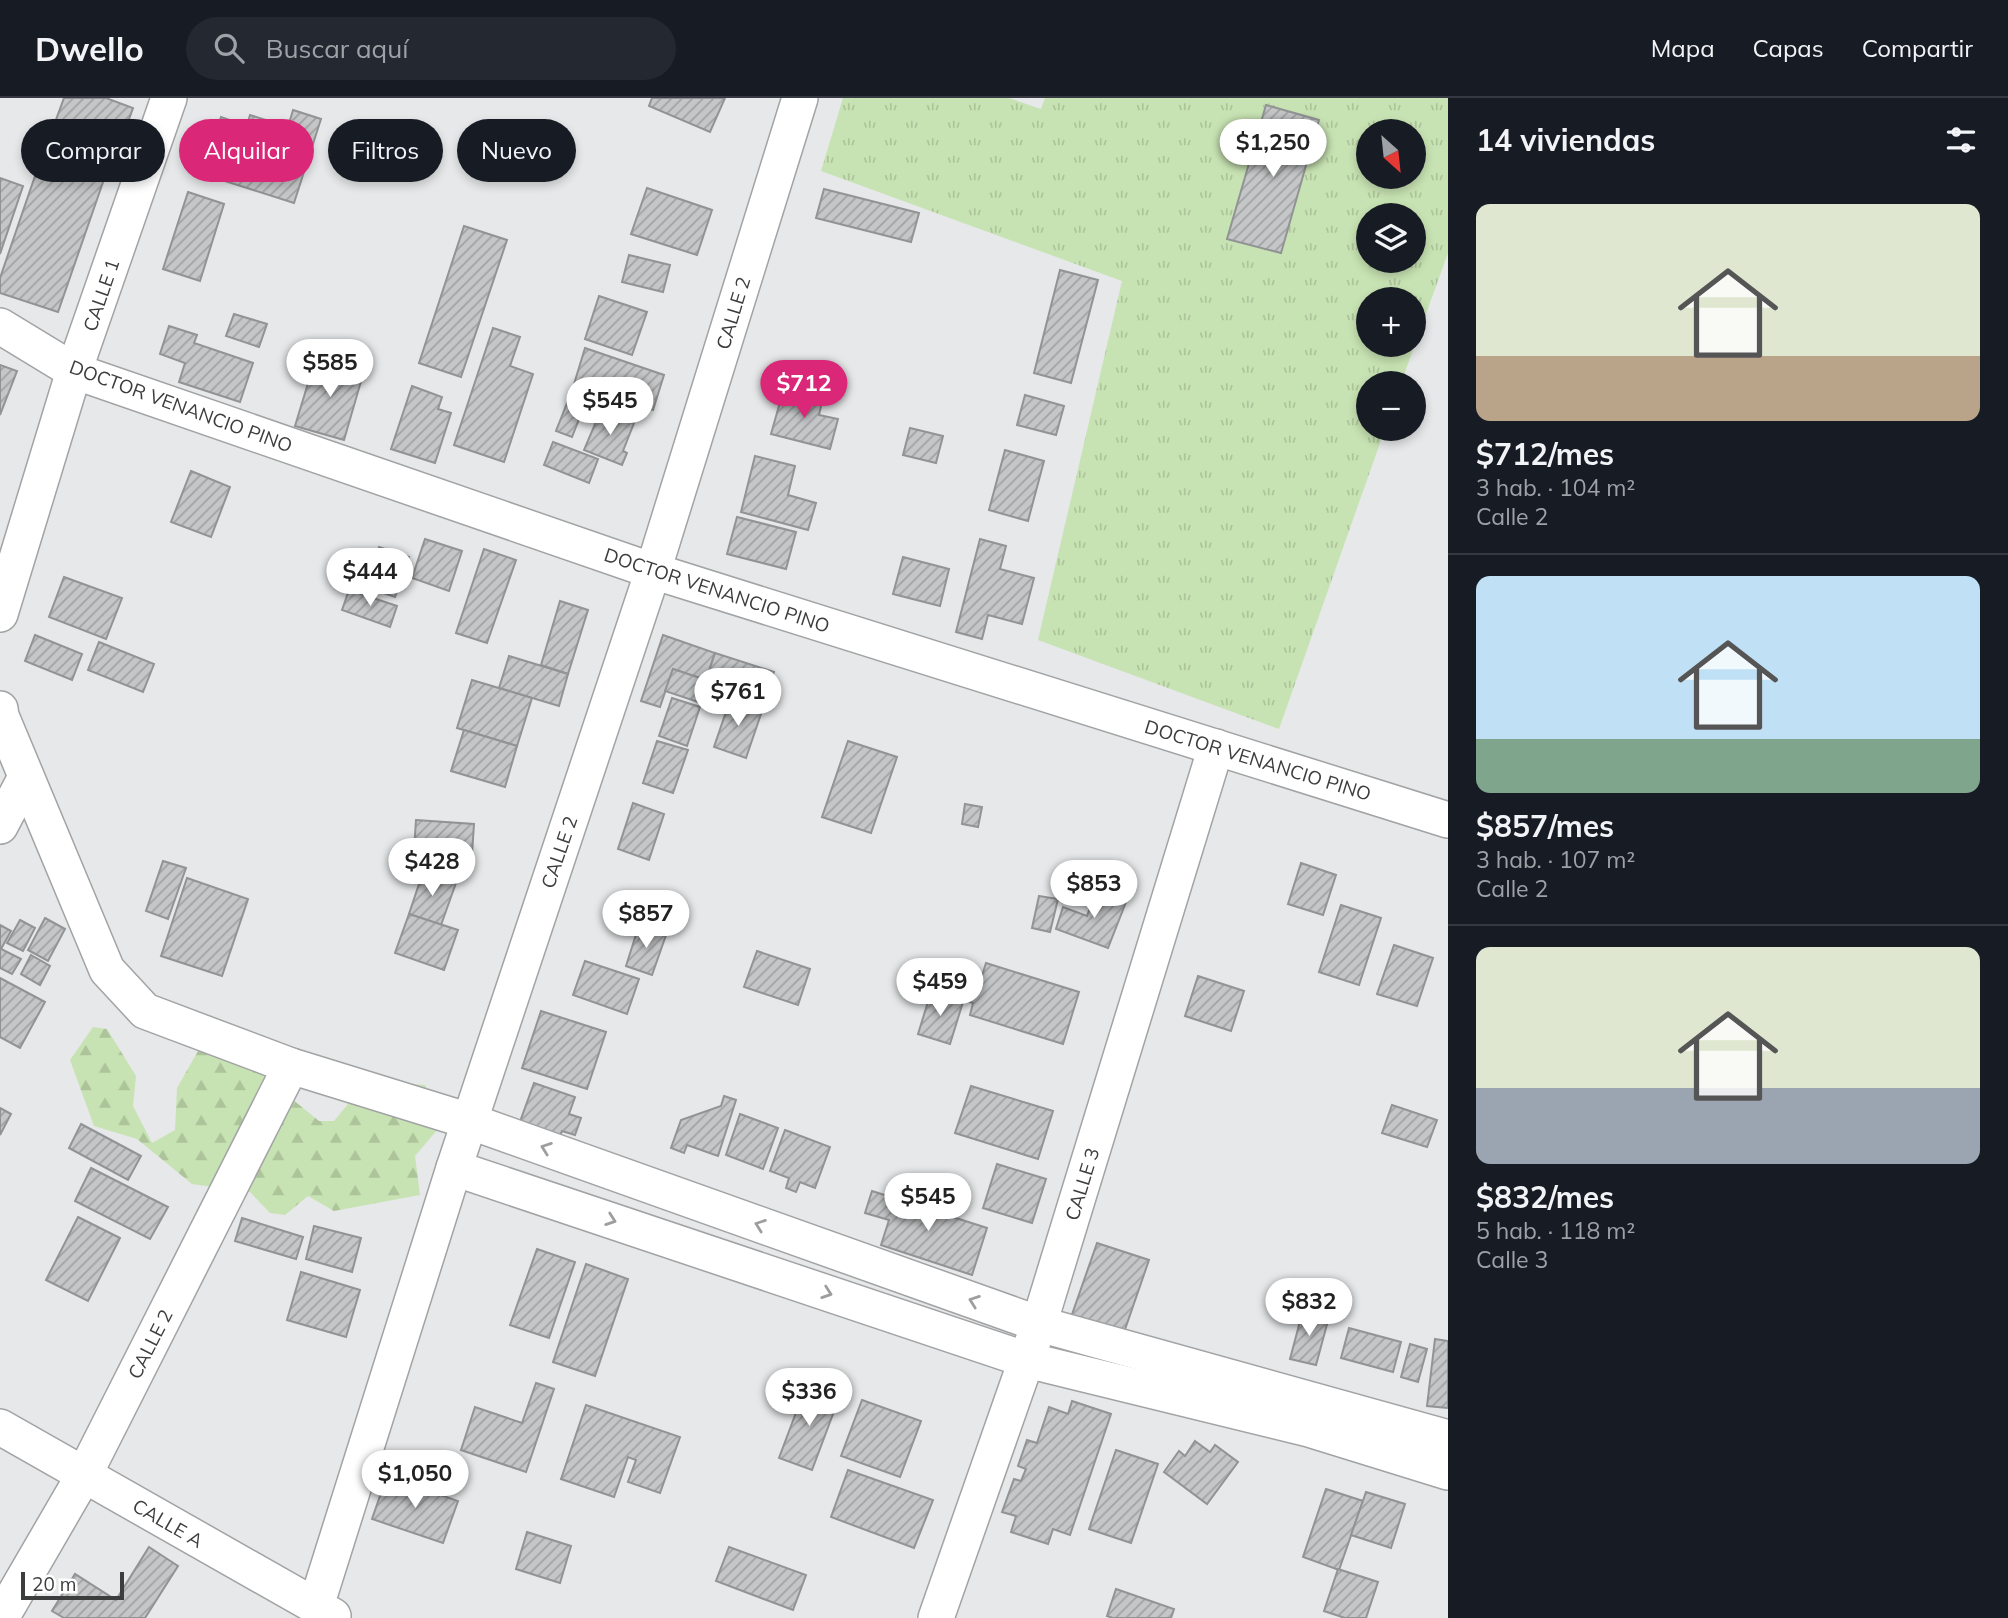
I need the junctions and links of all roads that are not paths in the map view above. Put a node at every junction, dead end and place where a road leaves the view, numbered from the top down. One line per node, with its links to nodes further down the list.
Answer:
1 (169, 98): 4 (street, CALLE 1)
2 (800, 98): 5 (street, CALLE 2)
3 (0, 326): 4 (street, DOCTOR VENANCIO PINO)
4 (74, 371): 5 (street, DOCTOR VENANCIO PINO); 6 (street, CALLE 1)
5 (653, 571): 8 (street, DOCTOR VENANCIO PINO); 13 (street, CALLE 2)
6 (0, 614)
7 (0, 709): 9 (street)
8 (1216, 747): 10 (street, DOCTOR VENANCIO PINO); 15 (street, CALLE 3)
9 (26, 777): 11 (street); 12 (street)
10 (1448, 820)
11 (0, 826)
12 (291, 1066): 13 (street); 20 (street, CALLE 2)
13 (469, 1121): 14 (street, CALLE 2); 15 (street, one-way to 13)
14 (454, 1168): 16 (street, one-way to 16); 21 (street, CALLE 2)
15 (1039, 1324): 16 (street, CALLE 3); 18 (street)
16 (1027, 1360): 19 (street); 23 (street, CALLE 3)
17 (0, 1427): 20 (street, CALLE A)
18 (1448, 1438)
19 (1448, 1472)
20 (84, 1475): 21 (street, CALLE A); 22 (street, CALLE 2)
21 (326, 1612)
22 (1, 1618)
23 (936, 1618)

